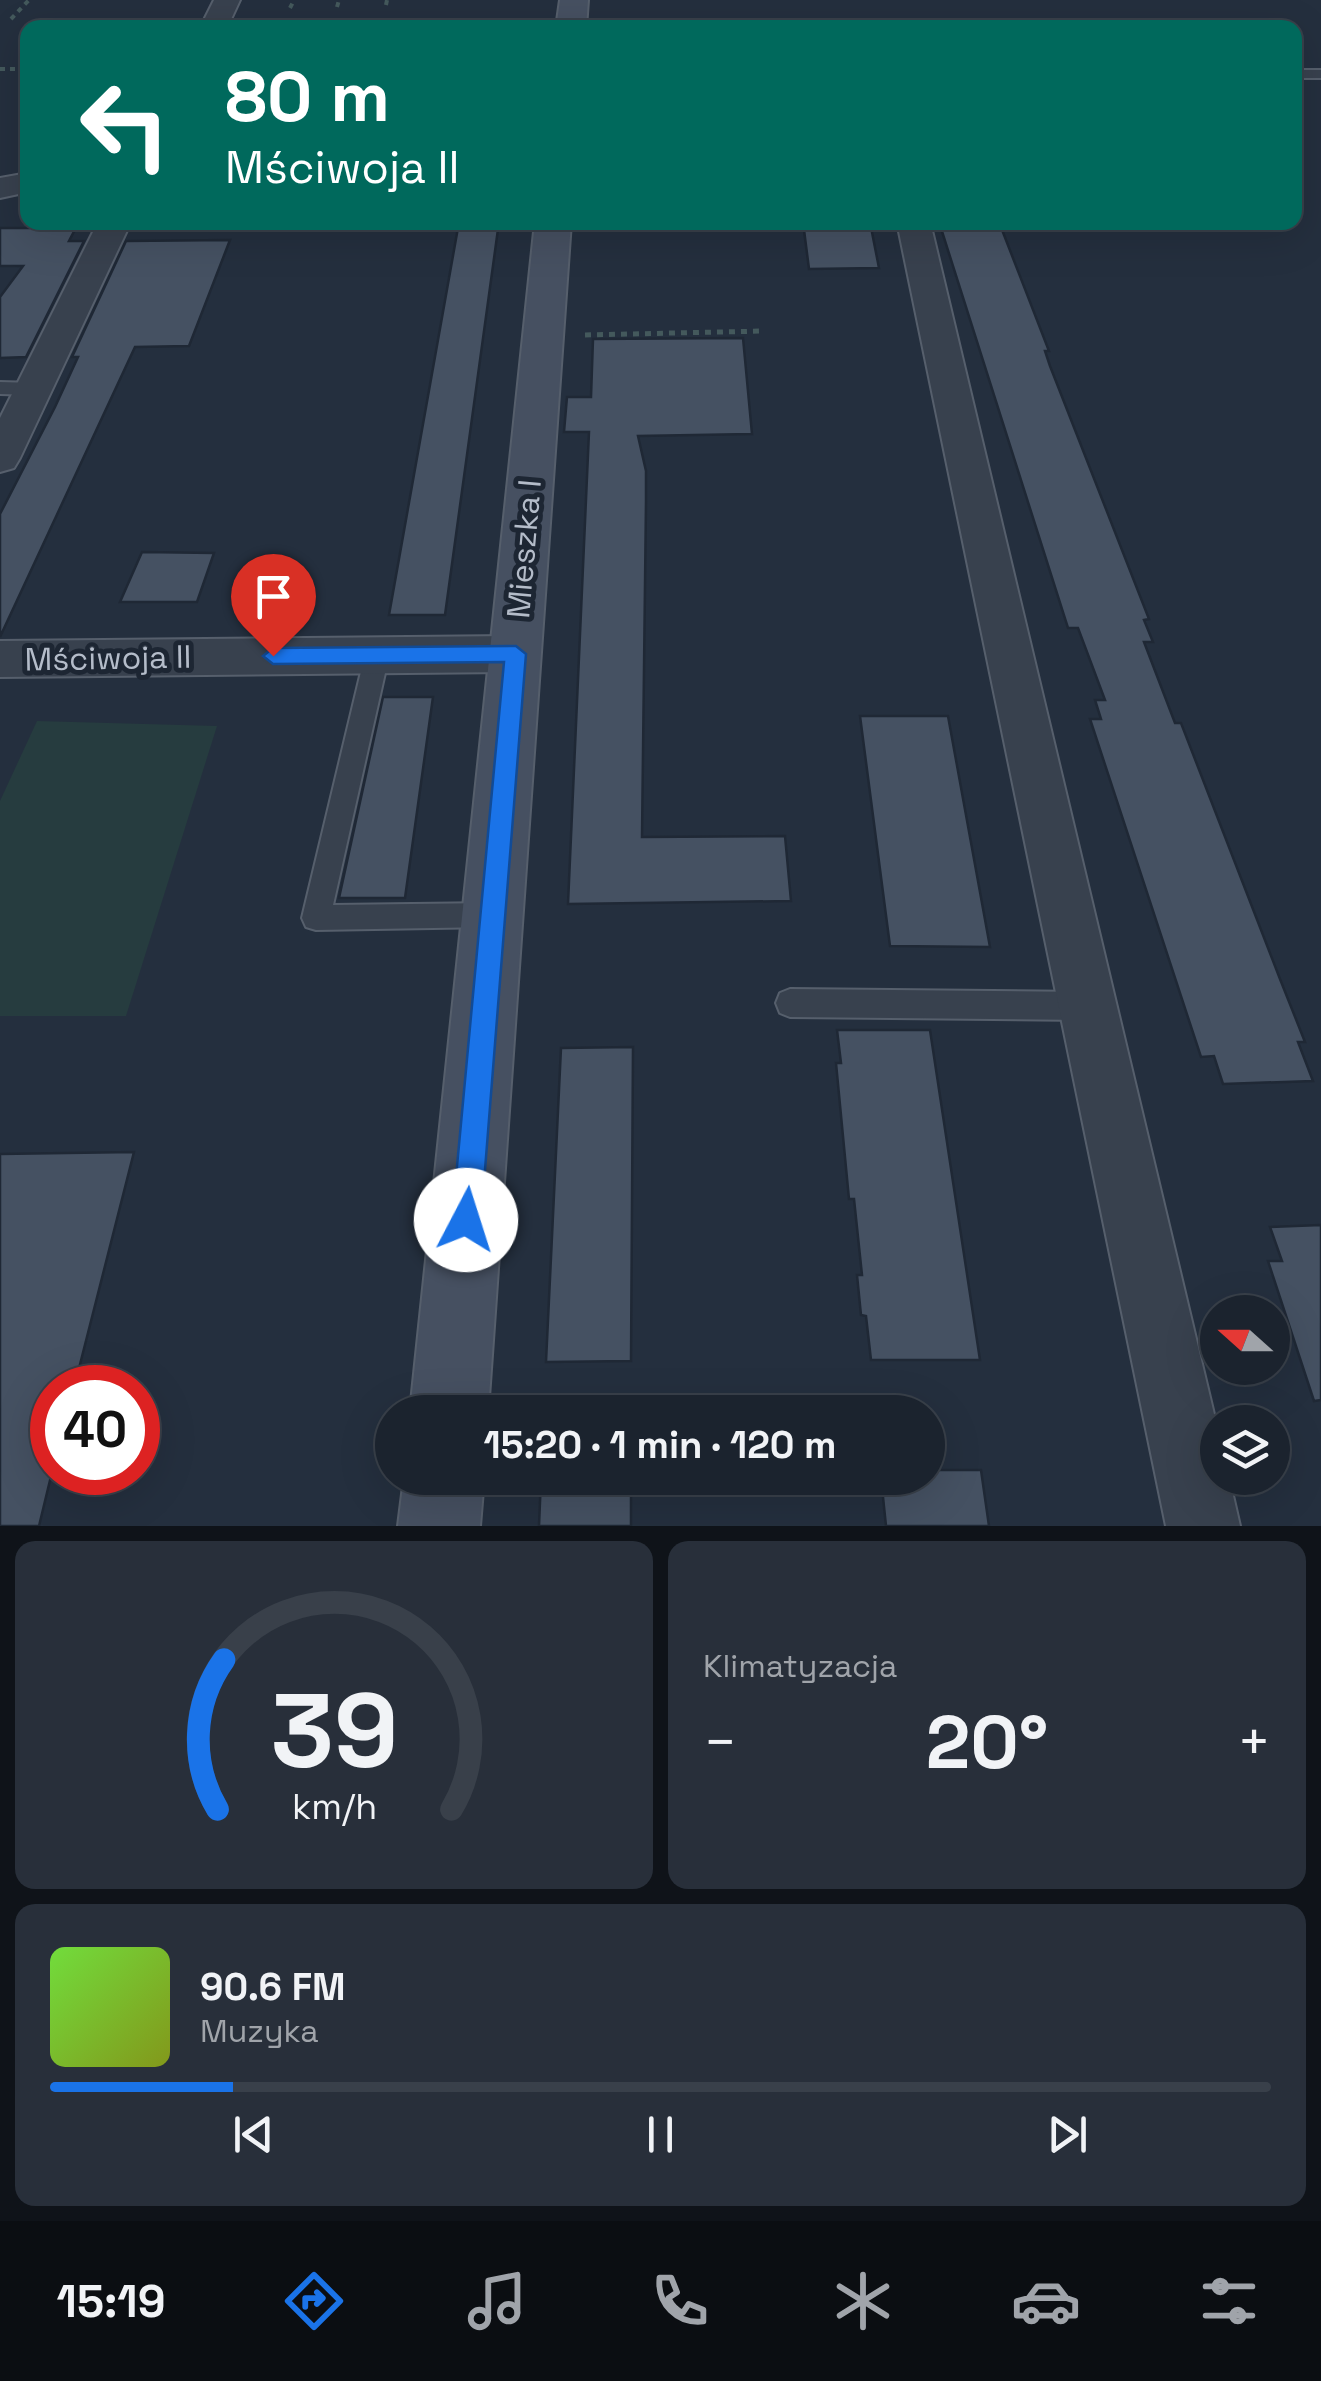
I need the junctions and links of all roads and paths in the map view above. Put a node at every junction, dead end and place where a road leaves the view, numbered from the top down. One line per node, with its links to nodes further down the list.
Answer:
1 (29, 0): 6 (path)
2 (294, 0): 5 (path)
3 (339, 0): 4 (path)
4 (337, 6)
5 (290, 8)
6 (11, 19)
7 (110, 230): 12 (street)
8 (551, 230): 14 (street, Mieszka I)
9 (915, 230): 19 (street)
10 (764, 331): 11 (path)
11 (568, 336)
12 (17, 388): 13 (street)
13 (0, 458)
14 (516, 654): 15 (street, Mściwoja II); 17 (street, Mieszka I)
15 (377, 655): 16 (street, Mściwoja II); 17 (lane)
16 (0, 659)
17 (492, 915): 20 (street, Mieszka I)
18 (790, 1002): 19 (lane)
19 (1087, 1006): 23 (street)
20 (451, 1395)
21 (443, 1495): 22 (street)
22 (440, 1526)
23 (1203, 1526)

